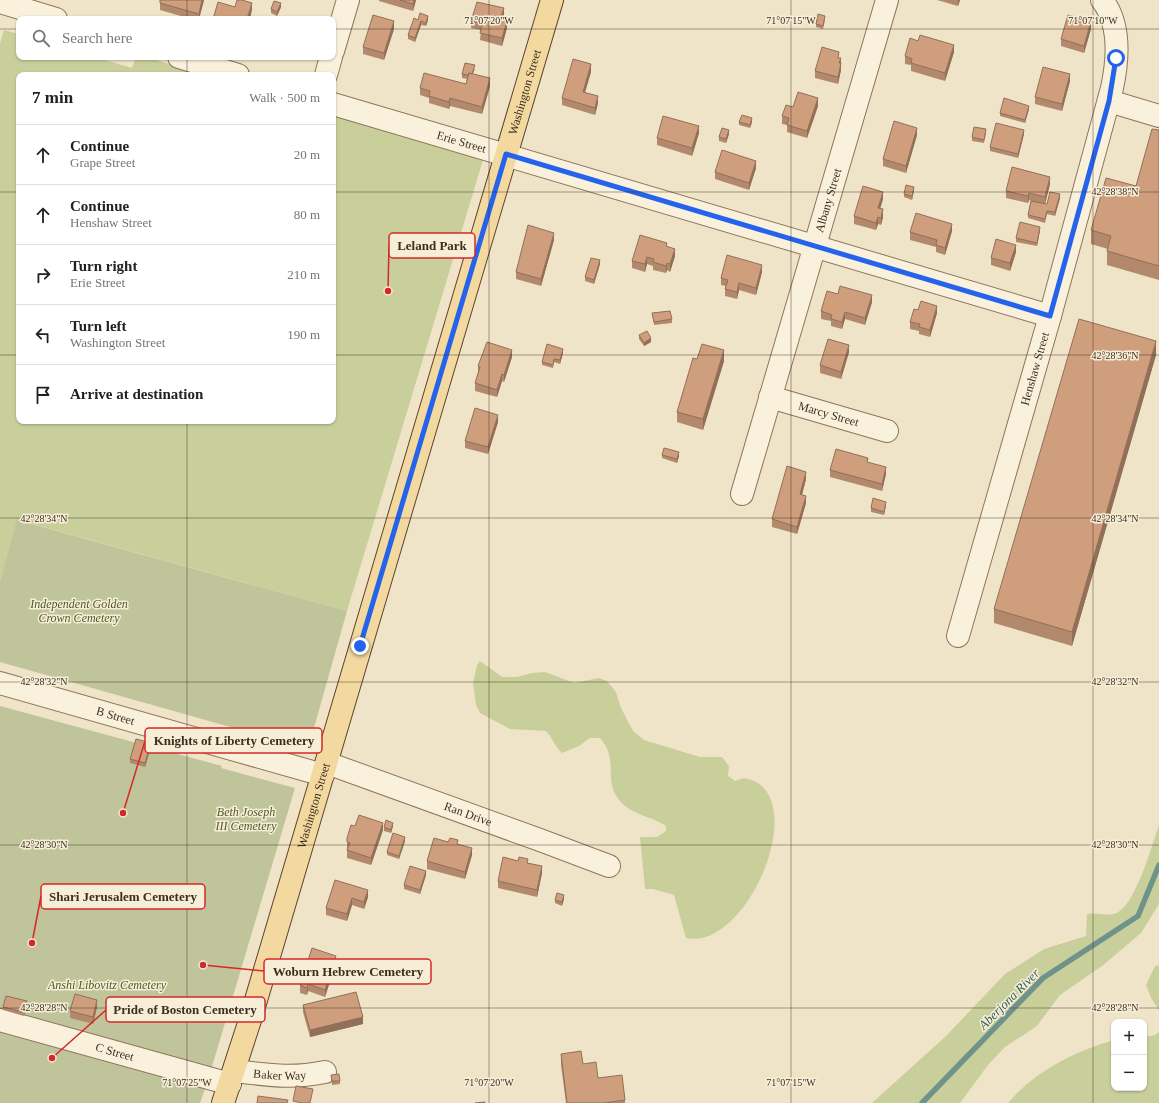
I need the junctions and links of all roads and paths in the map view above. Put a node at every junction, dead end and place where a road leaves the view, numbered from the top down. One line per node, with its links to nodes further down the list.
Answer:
1 (348, 0): 7 (street)
2 (552, 0): 15 (main road, Washington Street)
3 (887, 0): 16 (street, Albany Street)
4 (1102, 0): 12 (street, Henshaw Street)
5 (0, 2): 6 (street)
6 (46, 16)
7 (336, 41)
8 (189, 60): 10 (street)
9 (330, 60): 11 (street)
10 (228, 72)
11 (327, 72)
12 (1109, 101): 14 (street); 17 (street, Henshaw Street)
13 (336, 105): 15 (street, Erie Street)
14 (1159, 116)
15 (506, 154): 16 (street, Erie Street); 23 (main road, Washington Street)
16 (814, 247): 17 (street, Erie Street); 18 (street, Albany Street)
17 (1050, 316): 21 (street, Henshaw Street)
18 (770, 397): 19 (street, Marcy Street); 20 (street, Albany Street)
19 (887, 431)
20 (742, 494)
21 (958, 636)
22 (0, 683): 23 (street, B Street)
23 (325, 769): 24 (street, Ran Drive); 27 (main road, Washington Street)
24 (609, 866)
25 (0, 1020): 27 (street, C Street)
26 (325, 1072): 27 (street, Baker Way)
27 (229, 1086)

